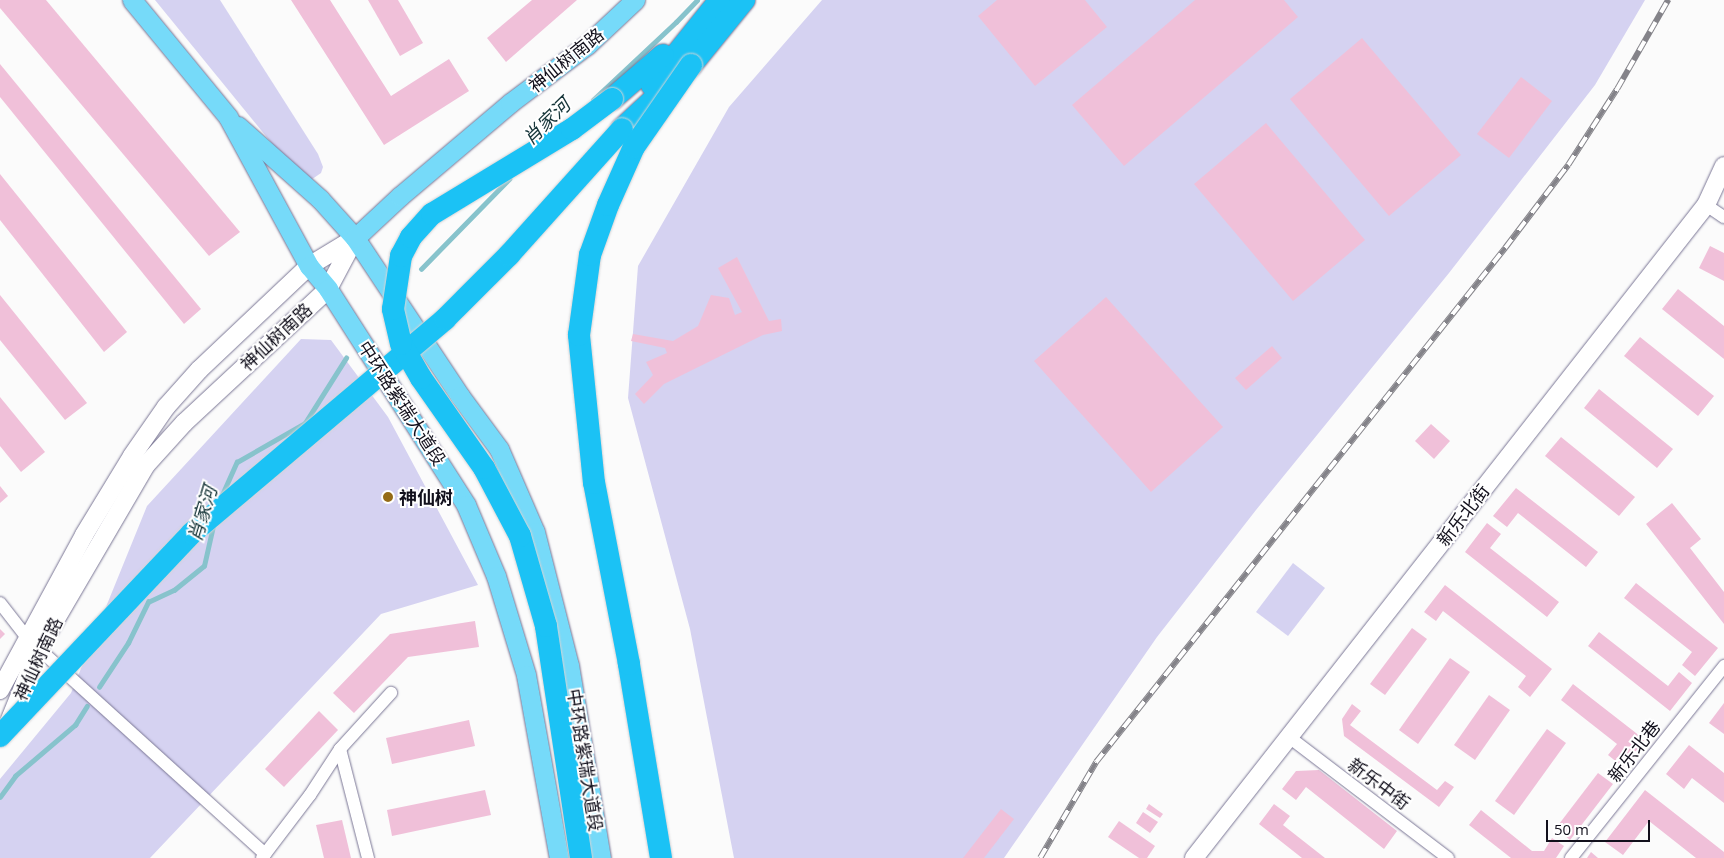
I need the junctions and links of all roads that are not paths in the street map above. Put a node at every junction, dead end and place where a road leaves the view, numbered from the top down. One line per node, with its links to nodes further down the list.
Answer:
1 (132, 0): 7 (main road, 中环路紫瑞大道段)
2 (635, 0): 12 (main road, 神仙树南路)
3 (720, 0): 5 (highway)
4 (744, 0): 6 (highway)
5 (704, 20): 8 (highway); 27 (highway, bridge)
6 (691, 65): 8 (highway, bridge); 29 (highway, bridge)
7 (228, 116): 12 (main road, 中环路紫瑞大道段); 13 (main road, 中环路紫瑞大道段)
8 (622, 129): 20 (highway, bridge)
9 (1724, 166): 10 (main road, 新乐北街)
10 (1706, 205): 11 (street); 21 (main road, 新乐北街)
11 (1724, 217)
12 (355, 238): 13 (main road); 14 (main road, 神仙树南路); 28 (main road, 中环路紫瑞大道段)
13 (309, 266): 14 (main road, 中环路紫瑞大道段); 16 (main road)
14 (328, 289): 16 (main road, 神仙树南路); 26 (main road, 中环路紫瑞大道段)
15 (0, 603): 16 (street)
16 (34, 643): 18 (main road); 22 (main road, 神仙树南路); 24 (street)
17 (1724, 666): 32 (street, 新乐北巷)
18 (0, 690)
19 (391, 693): 23 (street)
20 (0, 736)
21 (1289, 737): 30 (main road, 新乐北街); 31 (street, 新乐中街)
22 (0, 743)
23 (340, 749): 24 (street); 25 (street)
24 (264, 856)
25 (368, 858)
26 (559, 858)
27 (581, 858)
28 (601, 858)
29 (661, 858)
30 (1194, 858)
31 (1448, 858)
32 (1571, 858)

